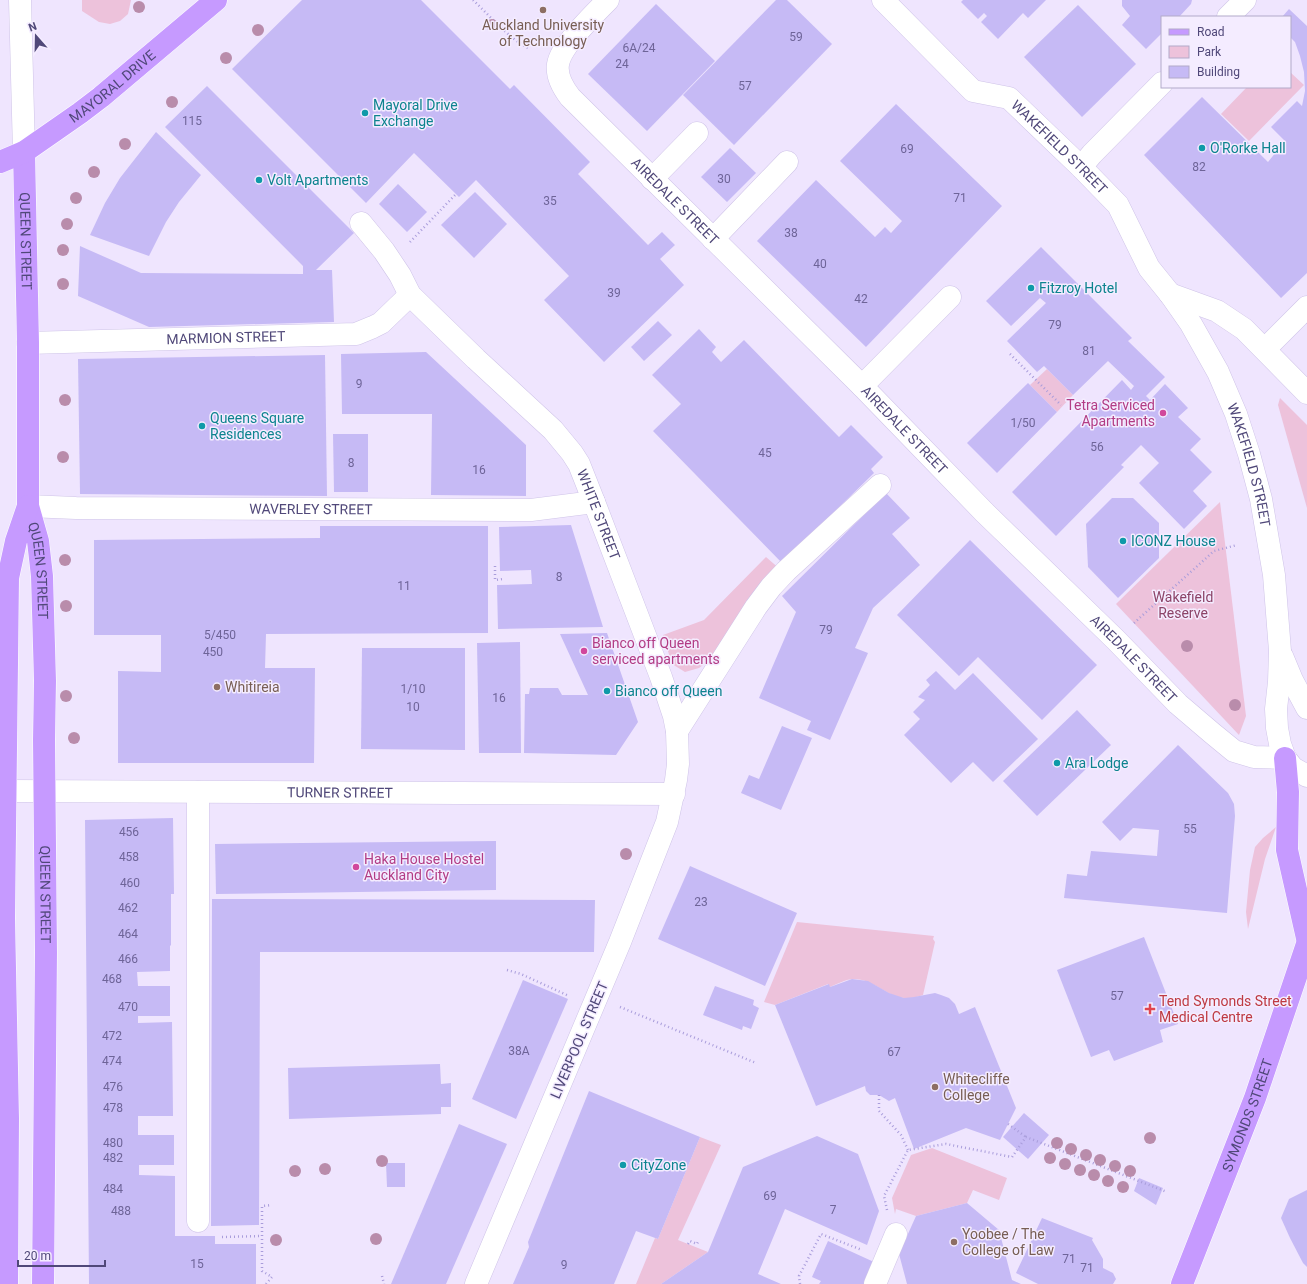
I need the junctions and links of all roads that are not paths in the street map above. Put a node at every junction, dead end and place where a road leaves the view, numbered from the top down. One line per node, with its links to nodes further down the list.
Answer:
1 (20, 0): 9 (street, QUEEN STREET)
2 (216, 0): 9 (main road, MAYORAL DRIVE)
3 (608, 0): 13 (street, AIREDALE STREET)
4 (883, 0): 12 (street, WAKEFIELD STREET)
5 (1245, 0): 6 (street)
6 (1229, 16)
7 (1161, 85): 12 (street)
8 (697, 133): 13 (street)
9 (24, 152): 10 (main road, MAYORAL DRIVE); 20 (main road, QUEEN STREET)
10 (0, 162)
11 (787, 162): 15 (street)
12 (1081, 167): 16 (street, WAKEFIELD STREET)
13 (652, 179): 15 (street, AIREDALE STREET)
14 (361, 223): 17 (street)
15 (713, 239): 22 (street, AIREDALE STREET)
16 (1170, 294): 21 (street, WAKEFIELD STREET); 27 (street, WAKEFIELD STREET)
17 (410, 296): 20 (street, MARMION STREET); 25 (street, WHITE STREET)
18 (950, 297): 22 (street)
19 (1307, 307): 21 (street)
20 (28, 343): 26 (main road, QUEEN STREET)
21 (1265, 349): 23 (street, WAKEFIELD STREET)
22 (862, 386): 30 (street, AIREDALE STREET)
23 (1307, 393)
24 (880, 485): 29 (street)
25 (594, 502): 26 (street, WAVERLEY STREET); 29 (street, WHITE STREET)
26 (28, 506): 32 (main road, QUEEN STREET); 33 (main road, QUEEN STREET)
27 (1280, 651): 28 (street, WAKEFIELD STREET); 30 (street, WAKEFIELD STREET)
28 (1307, 708)
29 (677, 731): 35 (street, WHITE STREET)
30 (1285, 758): 31 (street); 36 (main road)
31 (1307, 776)
32 (44, 790): 33 (street, TURNER STREET); 34 (street, TURNER STREET); 42 (main road, QUEEN STREET)
33 (6, 791): 38 (main road, QUEEN STREET)
34 (198, 792): 35 (street, TURNER STREET); 39 (street)
35 (674, 794): 43 (street, LIVERPOOL STREET)
36 (1307, 938)
37 (1307, 944): 45 (main road, SYMONDS STREET)
38 (3, 1037): 41 (main road, QUEEN STREET)
39 (198, 1221)
40 (892, 1225): 44 (street)
41 (7, 1284)
42 (43, 1284)
43 (476, 1284)
44 (875, 1284)
45 (1182, 1284)

